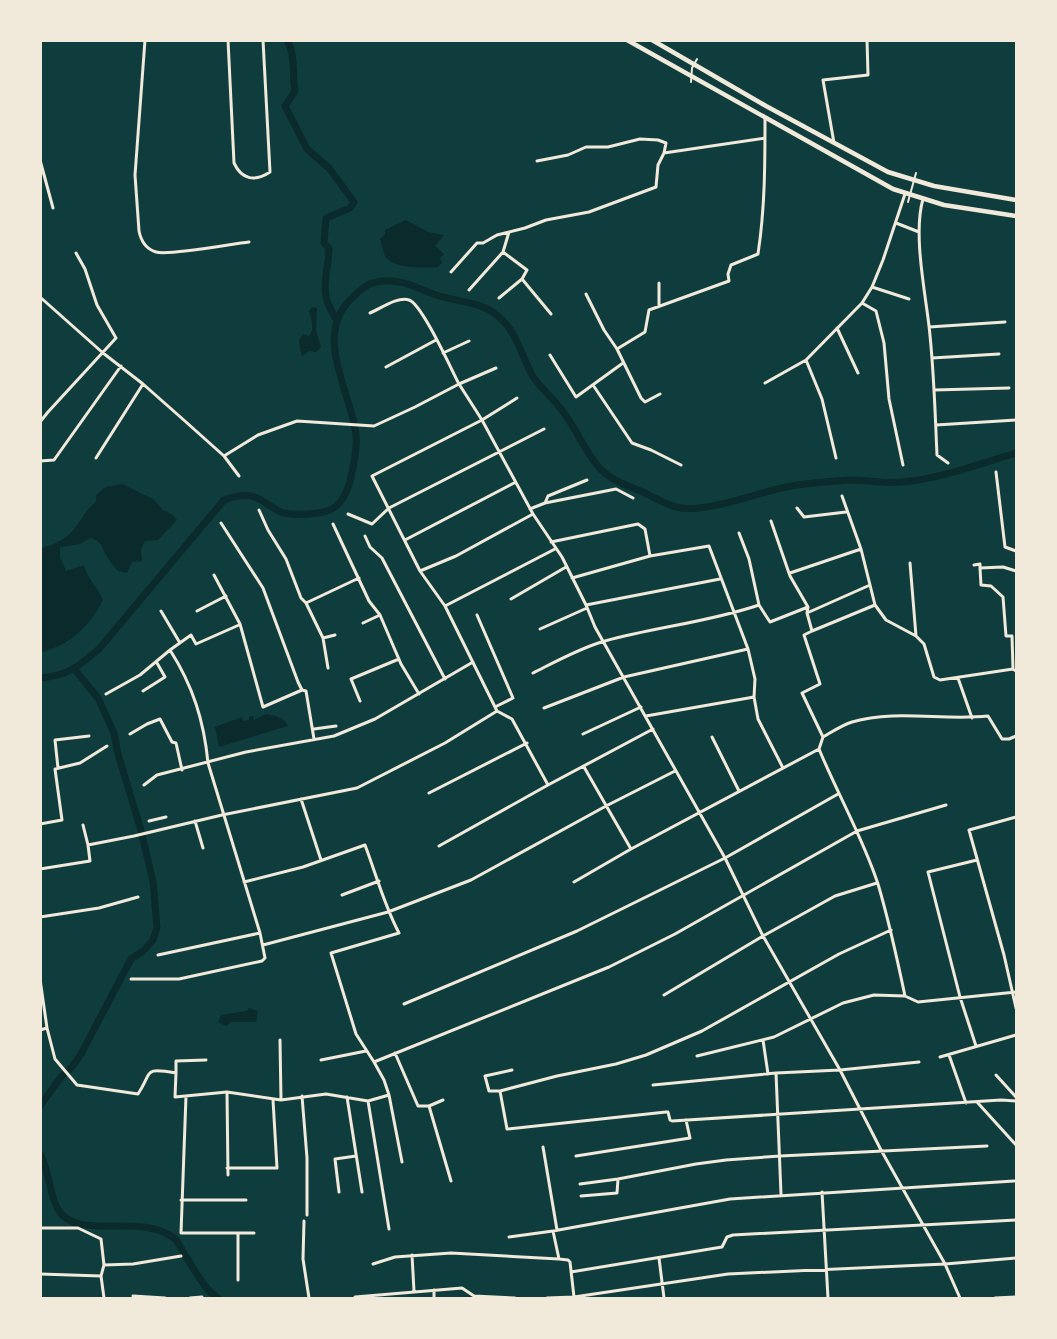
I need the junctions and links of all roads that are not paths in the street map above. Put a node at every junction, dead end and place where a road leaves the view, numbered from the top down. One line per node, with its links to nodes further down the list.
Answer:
1 (145, 40): 26 (street)
2 (228, 40): 3 (street)
3 (262, 40)
4 (627, 40): 9 (highway)
5 (652, 40): 11 (highway)
6 (867, 40): 11 (street)
7 (697, 59): 8 (street)
8 (691, 82)
9 (765, 117): 10 (street); 17 (highway)
10 (765, 138): 12 (street); 39 (street)
11 (834, 143): 16 (highway)
12 (664, 153): 14 (street); 24 (street)
13 (40, 160): 21 (street)
14 (537, 161)
15 (916, 173): 20 (street)
16 (928, 184): 18 (highway); 19 (highway)
17 (904, 194): 18 (highway); 23 (street)
18 (923, 199): 22 (highway); 25 (street)
19 (1017, 200)
20 (909, 202)
21 (53, 208)
22 (1017, 216)
23 (896, 223): 25 (street); 32 (street)
24 (509, 232): 28 (street); 29 (street)
25 (920, 233): 43 (street)
26 (249, 242)
27 (76, 252): 48 (street)
28 (503, 252): 30 (street); 33 (street)
29 (451, 272)
30 (522, 279): 36 (street); 41 (street)
31 (659, 283): 39 (street)
32 (872, 287): 37 (street); 38 (street)
33 (469, 290)
34 (586, 294): 47 (street)
35 (40, 297): 48 (street)
36 (499, 298)
37 (909, 299)
38 (862, 303): 44 (street); 79 (street)
39 (659, 306): 47 (street)
40 (370, 313): 45 (street)
41 (551, 314)
42 (1005, 322): 43 (street)
43 (929, 327): 52 (street)
44 (837, 328): 53 (street); 58 (street)
45 (436, 340): 49 (street); 56 (street)
46 (469, 341): 49 (street)
47 (617, 349): 54 (street)
48 (103, 353): 55 (street); 69 (street)
49 (442, 353): 61 (street)
50 (999, 354): 52 (street)
51 (550, 355): 62 (street)
52 (932, 358): 64 (street)
53 (806, 360): 59 (street); 75 (street)
54 (623, 363): 62 (street); 65 (street)
55 (121, 366): 60 (street); 76 (street)
56 (386, 367)
57 (496, 368): 61 (street)
58 (858, 373)
59 (765, 383)
60 (143, 384): 73 (street); 74 (street)
61 (459, 384): 67 (street); 73 (street)
62 (592, 385): 78 (street)
63 (1009, 388): 64 (street)
64 (934, 390): 70 (street)
65 (660, 394)
66 (517, 398): 67 (street)
67 (482, 420): 72 (street); 87 (street)
68 (1017, 420): 70 (street)
69 (40, 422)
70 (936, 425): 77 (street)
71 (544, 429): 72 (street)
72 (500, 451): 83 (street); 87 (street)
73 (224, 456): 81 (street)
74 (96, 458)
75 (836, 458)
76 (40, 461)
77 (948, 463)
78 (681, 465)
79 (903, 465)
80 (996, 472): 103 (street)
81 (239, 476)
82 (587, 480): 86 (street)
83 (514, 483): 89 (street); 99 (street)
84 (842, 496): 91 (street)
85 (633, 498): 86 (street)
86 (545, 503): 89 (street)
87 (389, 508): 92 (street); 99 (street)
88 (797, 508): 91 (street)
89 (530, 509): 93 (street)
90 (259, 510): 119 (street)
91 (846, 512): 102 (street)
92 (348, 514)
93 (533, 514): 100 (street); 109 (street)
94 (771, 521): 111 (street)
95 (221, 523): 151 (street)
96 (333, 524): 113 (street)
97 (739, 533): 120 (street)
98 (365, 536): 150 (street)
99 (405, 540): 109 (street)
100 (550, 542): 101 (street); 104 (street)
101 (556, 549): 107 (street); 122 (street)
102 (861, 549): 111 (street); 116 (street)
103 (1017, 551)
104 (650, 556): 114 (street); 115 (street)
105 (910, 564): 136 (street)
106 (974, 564): 108 (street)
107 (566, 567): 114 (street); 118 (street)
108 (980, 568): 110 (street); 146 (street)
109 (420, 571): 122 (street)
110 (1017, 571)
111 (790, 573): 124 (street)
112 (214, 574): 117 (street)
113 (359, 578): 119 (street); 129 (street)
114 (572, 578): 123 (street)
115 (720, 579): 123 (street); 127 (street)
116 (870, 585): 121 (street); 128 (street)
117 (226, 596): 125 (street); 132 (street)
118 (511, 599)
119 (306, 603): 137 (street)
120 (759, 604): 124 (street); 127 (street)
121 (875, 604): 134 (street); 136 (street)
122 (445, 606): 143 (street)
123 (586, 606): 133 (street); 138 (street)
124 (808, 607): 128 (street)
125 (197, 610)
126 (161, 611): 139 (street)
127 (734, 613): 138 (street); 140 (street)
128 (807, 613): 134 (street)
129 (380, 615): 131 (street); 142 (street)
130 (477, 615): 159 (street)
131 (363, 623)
132 (240, 624): 139 (street); 151 (street)
133 (540, 629)
134 (812, 631): 170 (street)
135 (334, 635): 137 (street)
136 (916, 636): 149 (street)
137 (323, 638): 145 (street)
138 (603, 641): 147 (street); 148 (street)
139 (180, 643): 141 (street)
140 (748, 649): 148 (street); 155 (street)
141 (170, 650): 144 (street); 175 (street)
142 (399, 659): 154 (street); 156 (street)
143 (472, 662): 150 (street); 159 (street)
144 (157, 663): 152 (street); 153 (street)
145 (328, 668)
146 (1015, 670): 149 (street)
147 (533, 673)
148 (624, 677): 157 (street); 158 (street)
149 (958, 678): 161 (street)
150 (445, 679): 154 (street)
151 (302, 690): 163 (street)
152 (143, 692)
153 (106, 694)
154 (419, 694): 171 (street)
155 (753, 697): 160 (street); 178 (street)
156 (360, 701)
157 (641, 707): 160 (street); 166 (street)
158 (544, 708)
159 (496, 709): 172 (street); 186 (street)
160 (646, 716): 164 (street)
161 (972, 718): 168 (street); 170 (street)
162 (336, 726): 163 (street)
163 (314, 729): 171 (street)
164 (652, 729): 176 (street); 180 (street)
165 (130, 734): 179 (street)
166 (583, 734)
167 (89, 736): 177 (street)
168 (1017, 736)
169 (712, 737): 183 (street)
170 (823, 737): 174 (street)
171 (314, 739): 175 (street)
172 (527, 743): 182 (street); 184 (street)
173 (107, 746): 177 (street)
174 (819, 749): 178 (street); 185 (street)
175 (207, 763): 179 (street); 190 (street)
176 (584, 767): 182 (street); 188 (street)
177 (58, 768): 195 (street)
178 (783, 768): 183 (street)
179 (182, 770): 181 (street)
180 (675, 771): 188 (street); 189 (street)
181 (144, 785)
182 (548, 785): 199 (street)
183 (739, 791): 189 (street)
184 (429, 793)
185 (838, 795): 197 (street); 202 (street)
186 (301, 799): 190 (street); 203 (street)
187 (946, 805): 197 (street)
188 (606, 806): 201 (street); 213 (street)
189 (699, 812): 201 (street); 202 (street)
190 (222, 815): 194 (street); 207 (street)
191 (166, 817): 193 (street)
192 (1017, 817): 204 (street)
193 (149, 821)
194 (195, 821): 198 (street); 200 (street)
195 (40, 824)
196 (83, 825): 198 (street)
197 (857, 831): 209 (street); 211 (street)
198 (88, 845): 205 (street)
199 (439, 846)
200 (203, 848)
201 (631, 849): 208 (street)
202 (725, 858): 211 (street); 228 (street)
203 (321, 860): 206 (street); 207 (street)
204 (977, 860): 223 (street); 226 (street)
205 (40, 870)
206 (379, 881): 210 (street); 213 (street)
207 (244, 882): 216 (street)
208 (574, 882)
209 (878, 883): 215 (street); 217 (street)
210 (342, 895)
211 (742, 896): 217 (street); 238 (street)
212 (138, 897): 214 (street)
213 (388, 912): 218 (street); 237 (street)
214 (40, 917)
215 (891, 930): 222 (street); 225 (street)
216 (260, 933): 218 (street); 219 (street)
217 (763, 936): 222 (street); 224 (street)
218 (263, 945): 220 (street)
219 (158, 955)
220 (131, 979)
221 (40, 980): 227 (street)
222 (789, 981): 230 (street); 247 (street)
223 (1015, 993): 226 (street); 229 (street)
224 (664, 996)
225 (905, 996): 226 (street); 230 (street)
226 (960, 996): 236 (street)
227 (42, 997): 231 (street)
228 (404, 1004)
229 (1017, 1008)
230 (811, 1018): 235 (street); 249 (street)
231 (47, 1028): 232 (street); 250 (street)
232 (40, 1030)
233 (1017, 1035): 236 (street)
234 (280, 1040): 263 (street)
235 (763, 1040): 240 (street); 252 (street)
236 (976, 1046): 239 (street)
237 (366, 1051): 244 (street); 245 (street)
238 (395, 1053): 245 (street); 268 (street)
239 (949, 1055): 241 (street); 267 (street)
240 (697, 1056)
241 (940, 1058)
242 (206, 1059): 250 (street)
243 (615, 1059): 247 (street)
244 (321, 1060)
245 (374, 1062): 257 (street)
246 (919, 1062): 249 (street)
247 (616, 1065): 255 (street)
248 (513, 1070): 255 (street)
249 (840, 1070): 251 (street); 269 (street)
250 (176, 1072): 258 (street)
251 (776, 1073): 252 (street); 270 (street)
252 (768, 1074): 254 (street)
253 (996, 1075): 262 (street)
254 (652, 1085)
255 (500, 1091): 271 (street)
256 (227, 1092): 258 (street); 261 (street); 280 (street)
257 (389, 1095): 265 (street); 279 (street)
258 (186, 1096): 292 (street)
259 (302, 1096): 260 (street); 263 (street); 294 (street)
260 (347, 1097): 265 (street); 276 (street)
261 (273, 1099): 263 (street); 280 (street)
262 (1017, 1099): 266 (street)
263 (281, 1100)
264 (443, 1100): 268 (street)
265 (368, 1101): 299 (street)
266 (977, 1102): 267 (street); 272 (street)
267 (966, 1103): 269 (street)
268 (429, 1106): 283 (street)
269 (859, 1110): 270 (street); 275 (street)
270 (778, 1114): 271 (street); 278 (street)
271 (686, 1120): 277 (street)
272 (1017, 1145)
273 (987, 1146): 275 (street)
274 (543, 1147): 300 (street)
275 (881, 1150): 278 (street); 286 (street)
276 (356, 1156): 287 (street); 288 (street)
277 (576, 1156)
278 (780, 1156): 282 (street); 290 (street)
279 (402, 1162)
280 (227, 1168): 281 (street)
281 (228, 1175)
282 (618, 1179): 285 (street); 291 (street)
283 (452, 1180)
284 (1014, 1181): 286 (street)
285 (580, 1184)
286 (902, 1187): 289 (street); 297 (street)
287 (339, 1192)
288 (362, 1192)
289 (822, 1192): 290 (street); 301 (street)
290 (781, 1194): 300 (street)
291 (581, 1197)
292 (181, 1200): 293 (street); 302 (street)
293 (246, 1200)
294 (308, 1215)
295 (1017, 1220): 297 (street)
296 (304, 1221): 329 (street)
297 (922, 1226): 301 (street); 311 (street)
298 (40, 1228): 312 (street)
299 (389, 1229)
300 (555, 1231): 304 (street); 309 (street)
301 (824, 1231): 307 (street); 313 (street)
302 (238, 1233): 303 (street); 317 (street)
303 (254, 1233)
304 (508, 1237)
305 (412, 1255): 309 (street); 310 (street); 320 (street)
306 (181, 1256): 312 (street)
307 (659, 1258): 314 (street); 318 (street)
308 (1017, 1258): 311 (street)
309 (559, 1259): 314 (street)
310 (373, 1264)
311 (945, 1264): 313 (street); 335 (street)
312 (104, 1265): 316 (street)
313 (827, 1269): 318 (street); 334 (street)
314 (571, 1272): 324 (street)
315 (40, 1274): 316 (street)
316 (101, 1276): 326 (street)
317 (238, 1280)
318 (662, 1284): 324 (street); 333 (street)
319 (434, 1290): 320 (street); 330 (street); 331 (street)
320 (414, 1291): 323 (street)
321 (133, 1296): 327 (street)
322 (202, 1297): 328 (street)
323 (355, 1297)
324 (574, 1297): 332 (street)
325 (1017, 1297): 336 (street)
326 (104, 1299)
327 (165, 1299)
328 (190, 1299)
329 (309, 1299)
330 (434, 1299)
331 (515, 1299)
332 (547, 1299)
333 (664, 1299)
334 (828, 1299)
335 (960, 1299)
336 (995, 1299)

